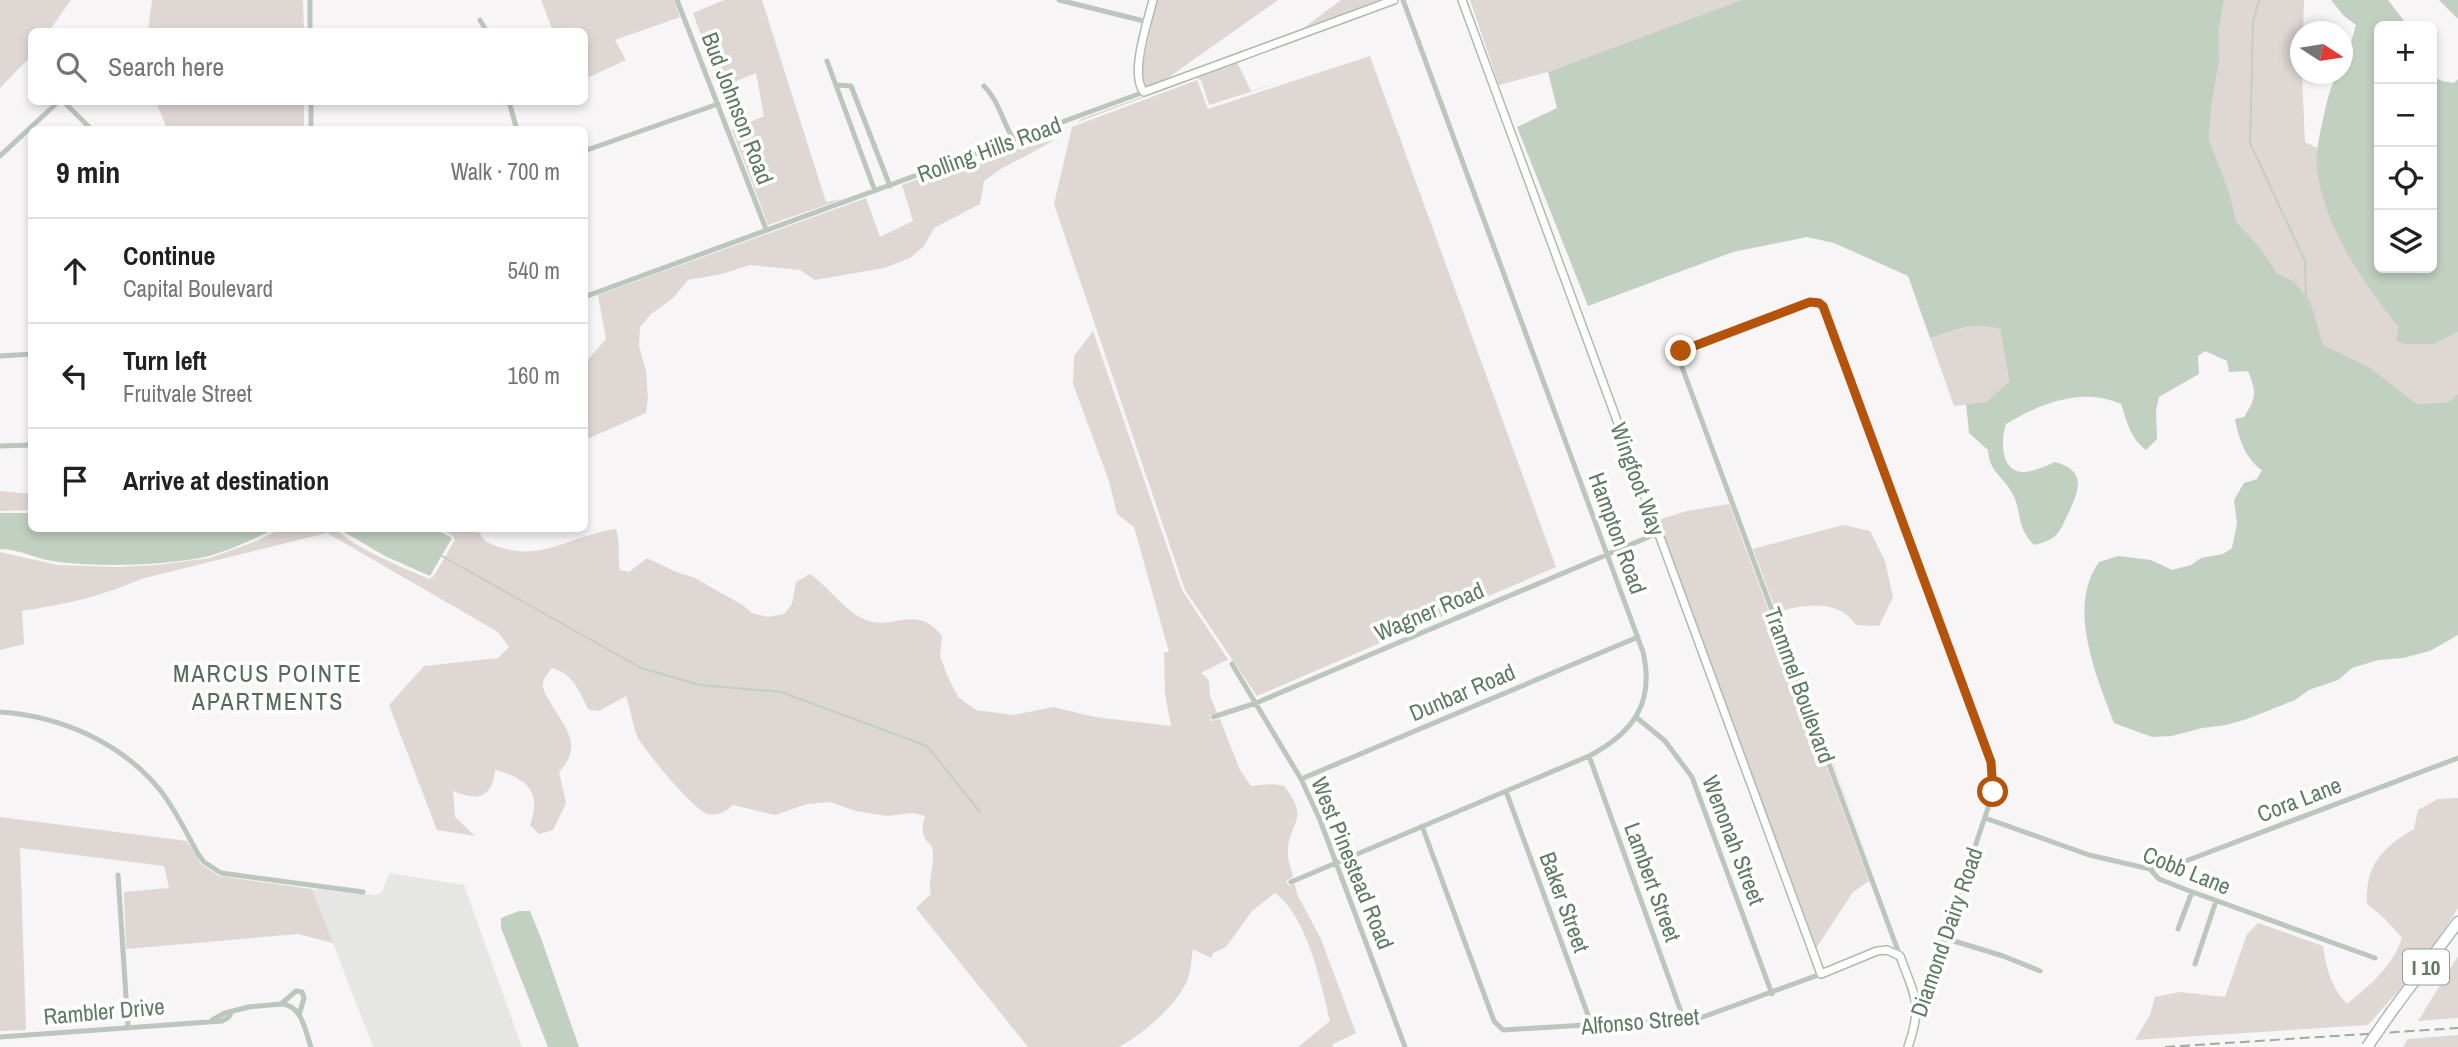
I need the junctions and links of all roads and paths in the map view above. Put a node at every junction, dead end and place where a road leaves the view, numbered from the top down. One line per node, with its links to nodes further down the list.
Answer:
1 (310, 0): 10 (street)
2 (677, 0): 16 (street, Bud Johnson Road)
3 (1059, 0): 9 (street)
4 (1153, 0): 9 (street)
5 (1394, 0): 15 (street, Rolling Hills Road)
6 (1403, 0): 39 (street, Hampton Road)
7 (1462, 0): 38 (street, Wingfoot Way)
8 (480, 20): 11 (street)
9 (1148, 22): 15 (street)
10 (310, 28)
11 (485, 28)
12 (827, 61): 13 (street)
13 (837, 85): 29 (street); 30 (street)
14 (984, 86): 26 (street)
15 (1144, 92): 26 (street, Rolling Hills Road)
16 (718, 104): 27 (street); 31 (street, Bud Johnson Road)
17 (55, 105): 21 (street)
18 (67, 105): 22 (street)
19 (311, 105): 23 (street)
20 (510, 105): 24 (street)
21 (32, 126)
22 (88, 126)
23 (311, 126)
24 (516, 126)
25 (28, 130): 28 (street)
26 (1014, 140): 29 (street, Rolling Hills Road)
27 (588, 149)
28 (0, 156)
29 (890, 186): 30 (street, Rolling Hills Road)
30 (875, 191): 31 (street, Rolling Hills Road)
31 (766, 229): 32 (street, Rolling Hills Road)
32 (588, 296)
33 (28, 354): 35 (street)
34 (1679, 355): 50 (street, Diamond Dairy Road); 62 (street, Trammel Boulevard)
35 (0, 356)
36 (28, 444): 37 (street)
37 (0, 446)
38 (1658, 533): 39 (street, Wagner Road); 63 (street, Wingfoot Way)
39 (1608, 555): 40 (street, Hampton Road); 42 (street, Wagner Road)
40 (1638, 637): 45 (street, Hampton Road); 48 (street, Dunbar Road)
41 (1232, 664): 42 (street, West Pinestead Road)
42 (1256, 703): 44 (street, Wagner Road); 48 (street, West Pinestead Road)
43 (0, 712): 56 (street)
44 (1213, 717)
45 (1636, 717): 46 (street, Hampton Road); 69 (street, Wenonah Street)
46 (1589, 756): 49 (street, Hampton Road); 73 (street, Lambert Street)
47 (2458, 758): 53 (street, Cora Lane)
48 (1301, 779): 52 (street, West Pinestead Road)
49 (1506, 791): 51 (street, Hampton Road); 74 (street, Baker Street)
50 (1985, 817): 53 (street, Cobb Lane); 61 (street, Diamond Dairy Road)
51 (1422, 826): 52 (street, Hampton Road); 74 (street, Alfonso Street)
52 (1337, 863): 55 (street, Hampton Road); 78 (street, West Pinestead Road)
53 (2150, 869): 57 (street, Cobb Lane)
54 (118, 875): 75 (street)
55 (1291, 882)
56 (363, 892)
57 (2192, 892): 58 (street, Cobb Lane); 60 (street)
58 (2216, 901): 64 (street, Cobb Lane); 65 (street)
59 (2458, 922): 80 (highway, I 10, bridge)
60 (2178, 929)
61 (1944, 938): 67 (street); 72 (street, Diamond Dairy Road)
62 (1900, 956): 66 (street, Alfonso Street); 72 (street, Trammel Boulevard)
63 (1815, 958): 66 (street); 68 (street, Wingfoot Way)
64 (2375, 958)
65 (2195, 964)
66 (1840, 966): 68 (street, Alfonso Street)
67 (2040, 971)
68 (1821, 974): 69 (street, Alfonso Street)
69 (1772, 994): 73 (street, Alfonso Street)
70 (281, 1004): 71 (street); 71 (street, Rambler Drive); 75 (street, Rambler Drive)
71 (299, 1015): 77 (street)
72 (1917, 1017): 79 (street, Diamond Dairy Road)
73 (1684, 1020): 74 (street, Alfonso Street)
74 (1592, 1026)
75 (128, 1027): 76 (street, Rambler Drive)
76 (0, 1037)
77 (311, 1047)
78 (1405, 1047)
79 (1908, 1047)
80 (2367, 1047)

